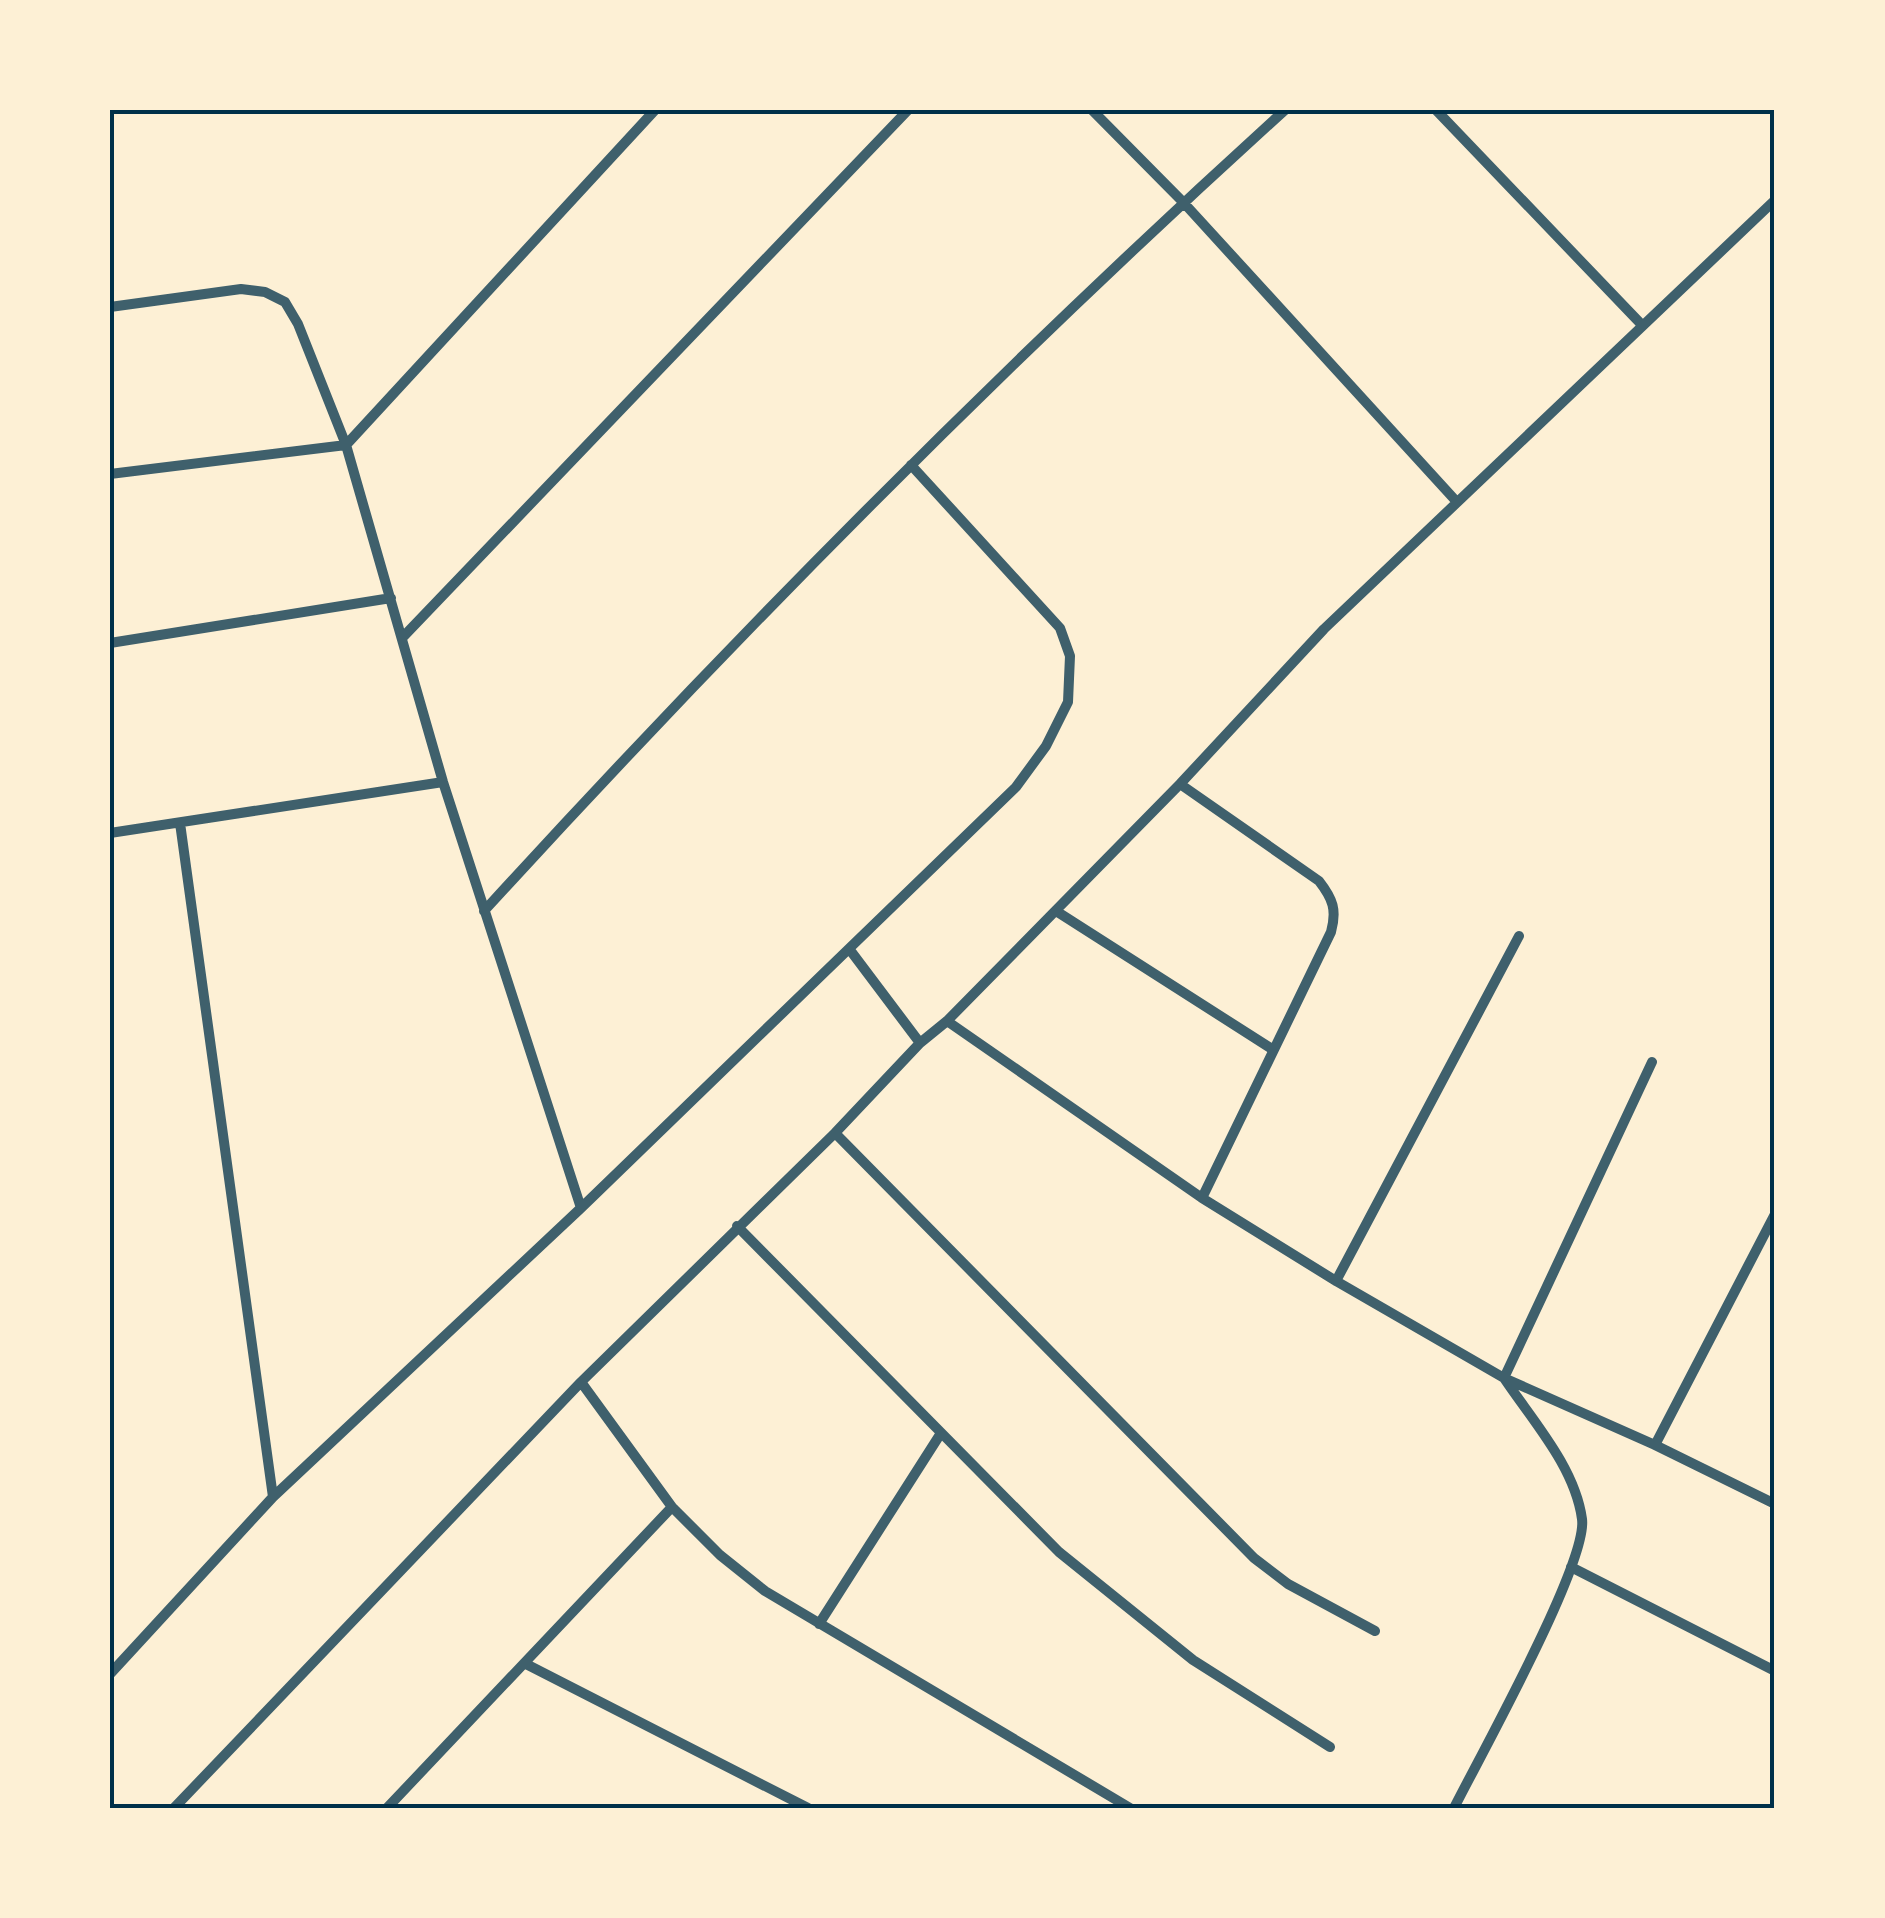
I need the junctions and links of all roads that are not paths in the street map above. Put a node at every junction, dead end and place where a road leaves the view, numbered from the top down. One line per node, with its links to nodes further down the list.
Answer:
1 (655, 110): 10 (street)
2 (908, 110): 15 (street)
3 (1092, 110): 7 (street)
4 (1285, 110): 7 (street)
5 (1436, 110): 9 (street)
6 (1775, 200): 9 (street)
7 (1183, 202): 11 (street); 13 (street)
8 (110, 307): 10 (street)
9 (1642, 325): 13 (street)
10 (346, 446): 12 (street); 14 (street)
11 (911, 465): 21 (street); 24 (street)
12 (110, 474)
13 (1456, 501): 18 (street)
14 (391, 598): 15 (street); 16 (street)
15 (403, 636): 17 (street)
16 (110, 643)
17 (443, 782): 19 (street); 21 (street)
18 (1180, 784): 22 (street); 27 (street)
19 (180, 823): 20 (street); 39 (street)
20 (110, 833)
21 (484, 911): 31 (street)
22 (1056, 911): 25 (street); 27 (street)
23 (1519, 936): 34 (street)
24 (850, 950): 26 (street); 31 (street)
25 (947, 1021): 26 (street); 30 (street)
26 (920, 1043): 29 (street)
27 (1272, 1049): 30 (street)
28 (1652, 1062): 35 (street)
29 (835, 1133): 33 (street); 44 (street)
30 (1202, 1198): 34 (street)
31 (580, 1208): 39 (street)
32 (1775, 1214): 38 (street)
33 (737, 1226): 36 (street); 37 (street)
34 (1336, 1281): 35 (street)
35 (1504, 1378): 38 (street); 42 (street)
36 (581, 1382): 41 (street); 49 (street)
37 (941, 1433): 43 (street); 48 (street)
38 (1655, 1445): 40 (street)
39 (273, 1496): 47 (street)
40 (1775, 1504)
41 (672, 1506): 43 (street); 45 (street)
42 (1570, 1567): 46 (street); 53 (street)
43 (819, 1624): 52 (street)
44 (1375, 1631)
45 (526, 1664): 50 (street); 51 (street)
46 (1775, 1671)
47 (110, 1674)
48 (1330, 1746)
49 (174, 1808)
50 (387, 1808)
51 (808, 1808)
52 (1130, 1808)
53 (1455, 1808)

